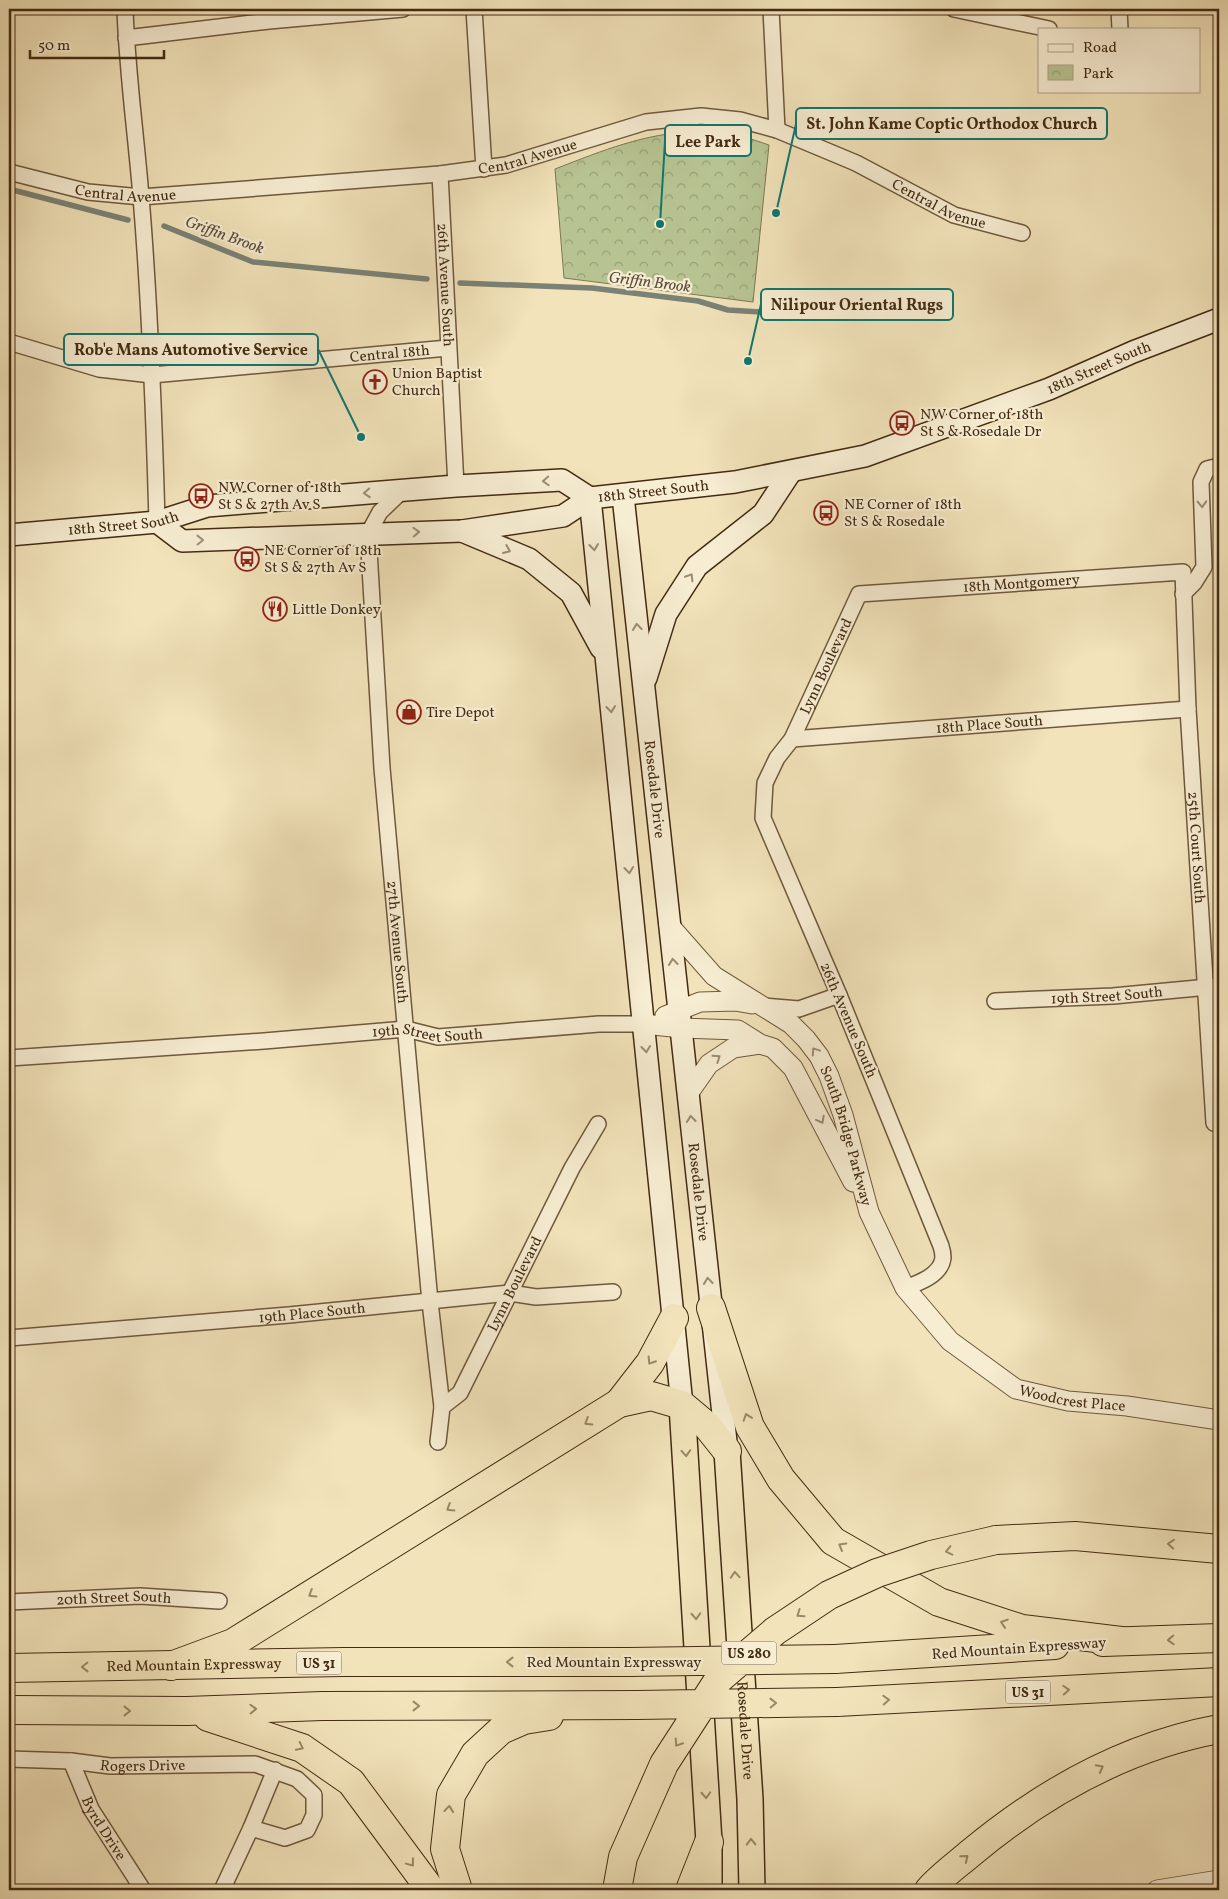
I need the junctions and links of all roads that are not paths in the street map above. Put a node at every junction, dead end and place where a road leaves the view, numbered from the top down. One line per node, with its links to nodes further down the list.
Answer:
1 (125, 9): 10 (street)
2 (403, 9): 7 (street)
3 (474, 9): 12 (street)
4 (771, 9): 11 (street)
5 (954, 9): 8 (street)
6 (1119, 9): 9 (street)
7 (269, 15): 10 (street)
8 (1044, 28)
9 (1120, 28)
10 (126, 38): 15 (street)
11 (776, 130): 12 (street, Central Avenue); 16 (street, Central Avenue)
12 (484, 169): 14 (street, Central Avenue)
13 (9, 172): 15 (street, Central Avenue)
14 (440, 174): 15 (street, Central Avenue); 19 (street, 26th Avenue South)
15 (141, 197): 20 (street)
16 (1022, 234)
17 (1219, 319): 22 (main road, 18th Street South)
18 (9, 342): 20 (street, Central 18th)
19 (448, 348): 20 (street, Central 18th); 23 (street, 26th Avenue South)
20 (152, 375): 27 (street)
21 (1219, 466): 33 (street, one-way to 33)
22 (790, 473): 25 (main road, 18th Street South); 35 (main road, one-way to 22)
23 (456, 486): 24 (main road, 18th Street South); 26 (main road, 18th Street South, one-way to 23)
24 (403, 490): 27 (main road, 18th Street South, one-way to 27); 29 (street)
25 (623, 496): 26 (main road, 18th Street South); 35 (main road, Rosedale Drive, one-way to 25)
26 (590, 498): 28 (main road); 34 (main road, one-way to 34)
27 (157, 522): 29 (main road, one-way to 29); 30 (main road, 18th Street South)
28 (462, 531): 29 (main road, one-way to 28); 34 (main road, one-way to 34)
29 (368, 534): 45 (street, 27th Avenue South)
30 (9, 535)
31 (1183, 572): 32 (street, 18th Montgomery); 33 (street, 25th Court South)
32 (859, 594): 37 (street, Lynn Boulevard)
33 (1183, 594): 36 (street, 25th Court South)
34 (606, 657): 44 (main road, one-way to 44)
35 (643, 685): 38 (main road, Rosedale Drive)
36 (1188, 709): 37 (street, 18th Place South); 39 (street, 25th Court South)
37 (792, 739): 40 (street, 26th Avenue South)
38 (669, 925): 42 (street, South Bridge Parkway); 43 (main road, Rosedale Drive, one-way to 38)
39 (1212, 986): 41 (street, 19th Street South); 49 (street, 25th Court South)
40 (839, 995): 42 (street); 52 (street, 26th Avenue South)
41 (995, 1001)
42 (761, 1006): 43 (street); 51 (street, South Bridge Parkway, one-way to 42)
43 (680, 1020): 44 (street); 46 (street); 48 (main road, Rosedale Drive)
44 (644, 1024): 45 (street, 19th Street South); 57 (main road, one-way to 57)
45 (406, 1028): 47 (street, 19th Street South); 55 (street, 27th Avenue South)
46 (760, 1044): 48 (street, one-way to 46); 51 (street, one-way to 51)
47 (9, 1058)
48 (688, 1094): 56 (main road, Rosedale Drive, one-way to 48)
49 (1214, 1123)
50 (598, 1124): 54 (street, Lynn Boulevard)
51 (869, 1212): 52 (street, South Bridge Parkway)
52 (905, 1288): 62 (street, Woodcrest Place)
53 (613, 1292): 54 (street, 19th Place South)
54 (510, 1294): 55 (street, 19th Place South); 61 (street, Lynn Boulevard)
55 (430, 1302): 58 (street, 19th Place South); 61 (street, 27th Avenue South)
56 (711, 1308): 64 (main road, Rosedale Drive); 69 (highway, one-way to 56)
57 (674, 1318): 59 (highway, one-way to 59); 60 (main road)
58 (9, 1338)
59 (619, 1402): 60 (highway); 70 (highway, one-way to 70)
60 (682, 1405): 64 (highway); 81 (highway, one-way to 81)
61 (442, 1407): 63 (street)
62 (1219, 1420)
63 (438, 1442)
64 (727, 1451): 90 (highway, Rosedale Drive, one-way to 64)
65 (1219, 1549): 87 (highway, US 280, one-way to 87, bridge)
66 (218, 1601): 67 (street, 20th Street South)
67 (9, 1602)
68 (1219, 1638): 69 (highway, Red Mountain Expressway / US 31, one-way to 69)
69 (1121, 1641): 70 (highway, Red Mountain Expressway / US 31, one-way to 70, bridge)
70 (171, 1666): 71 (highway, Red Mountain Expressway / US 31, one-way to 71)
71 (9, 1668)
72 (1219, 1682): 73 (highway, US 31, one-way to 72, bridge)
73 (609, 1706): 75 (highway, US 31, one-way to 73); 86 (highway, one-way to 73)
74 (9, 1710): 75 (highway, US 31, one-way to 75)
75 (187, 1711): 85 (highway, one-way to 85)
76 (1219, 1729): 91 (highway, one-way to 76)
77 (9, 1759): 78 (street, Rogers Drive)
78 (72, 1761): 79 (street, Rogers Drive); 83 (street, Byrd Drive)
79 (275, 1770): 80 (street); 80 (street)
80 (251, 1828): 84 (street)
81 (709, 1842): 88 (highway); 89 (highway)
82 (1219, 1880): 92 (street)
83 (143, 1890)
84 (222, 1890)
85 (431, 1890)
86 (458, 1890)
87 (617, 1890)
88 (690, 1890)
89 (710, 1890)
90 (752, 1890)
91 (929, 1890)
92 (1157, 1890)

